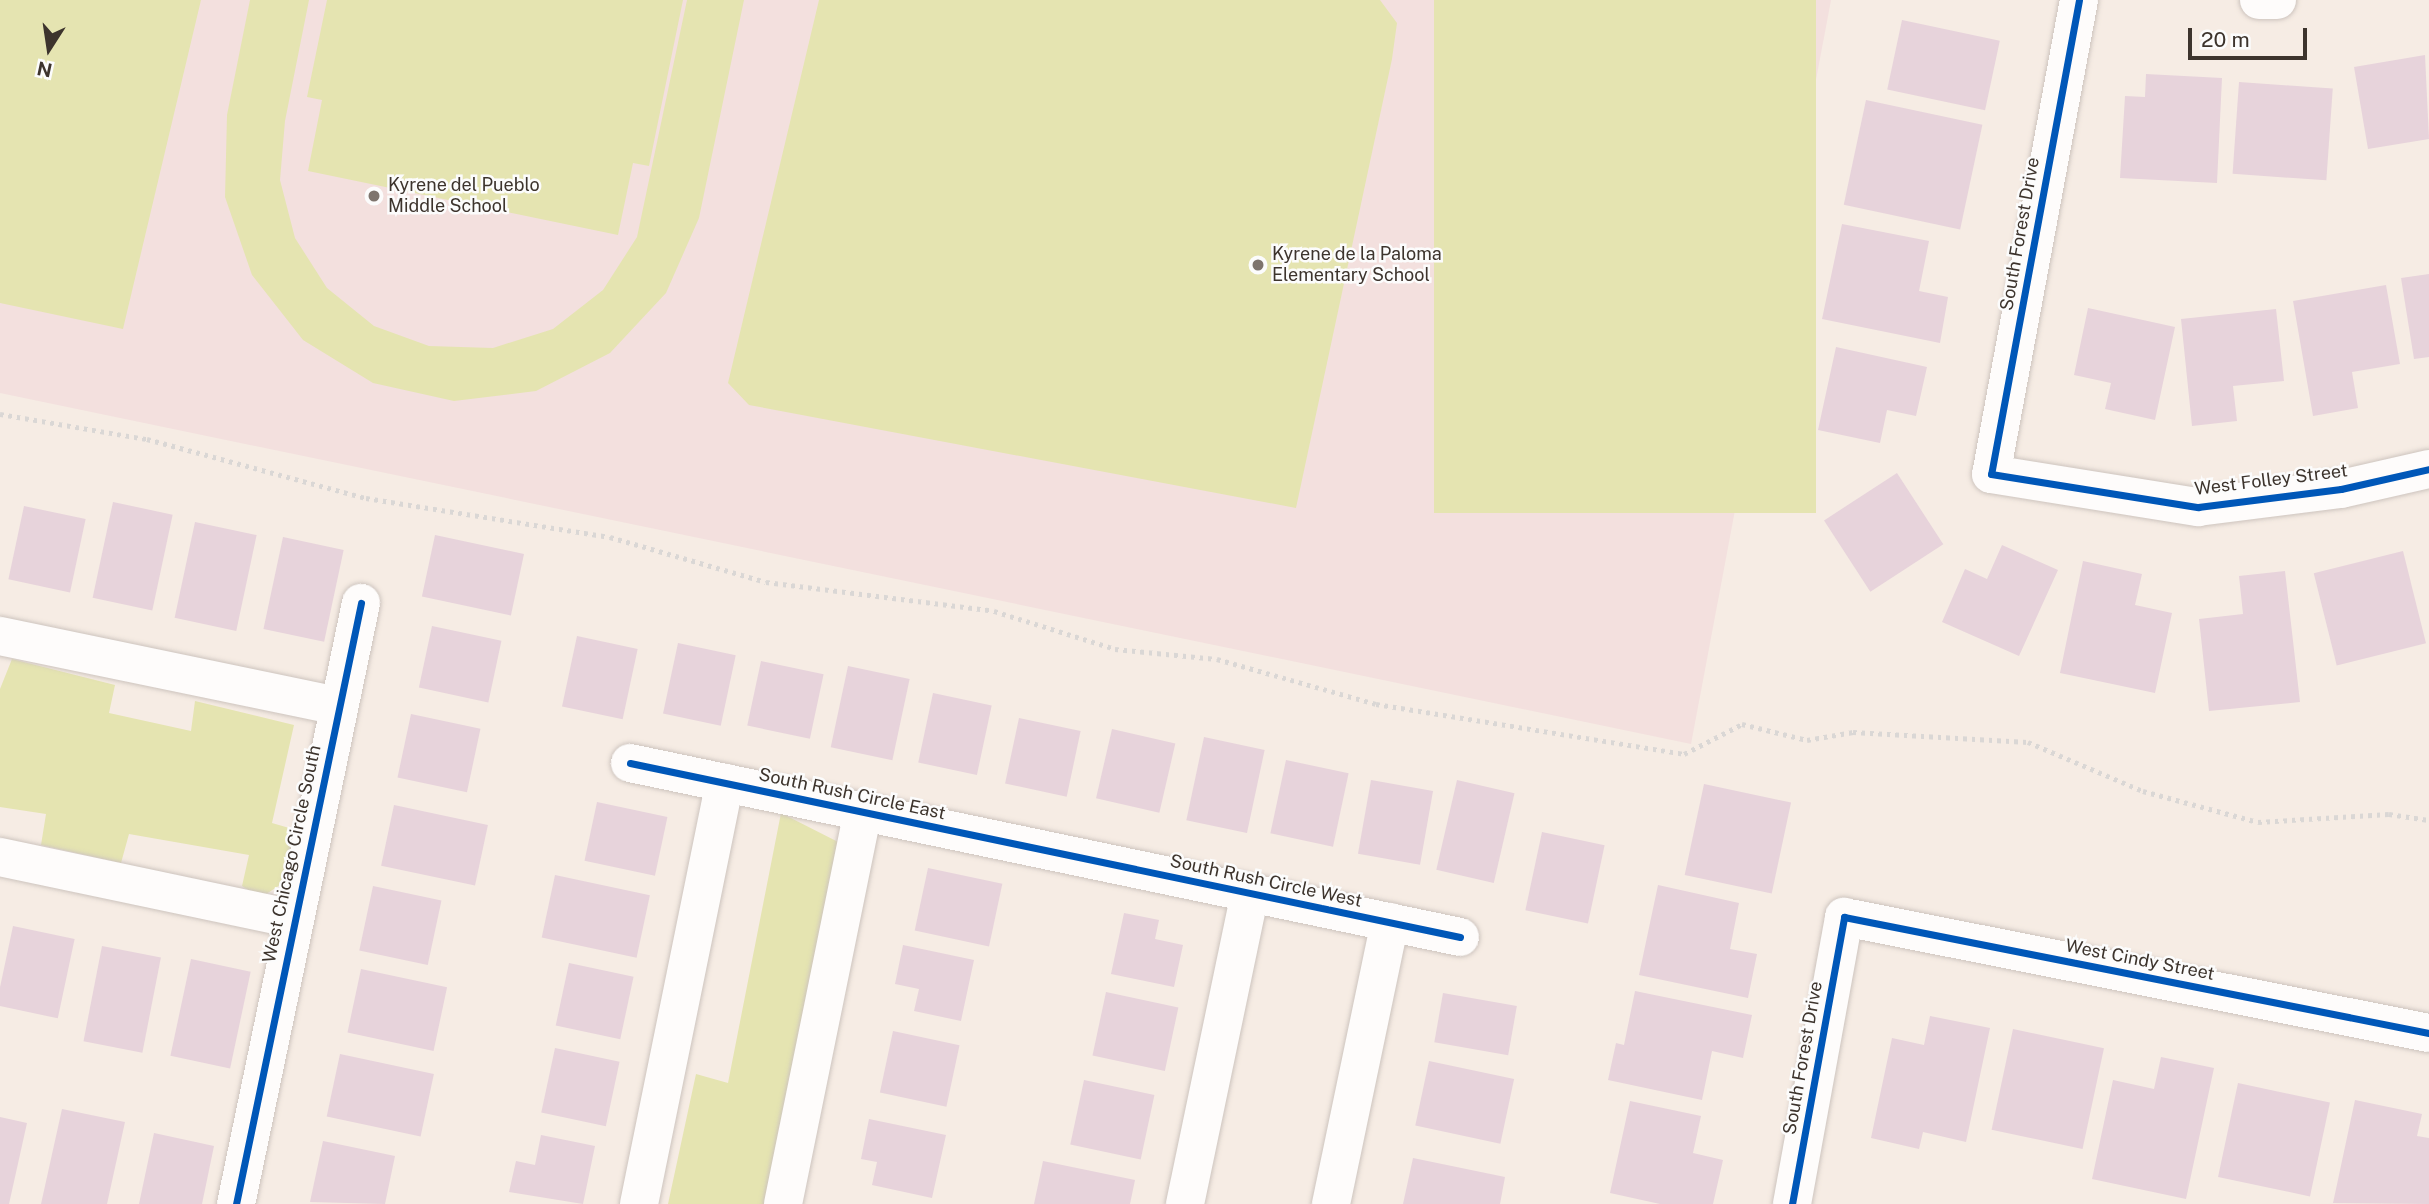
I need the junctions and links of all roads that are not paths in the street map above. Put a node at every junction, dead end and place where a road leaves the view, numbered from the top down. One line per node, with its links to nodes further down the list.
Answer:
1 (2079, 0): 5 (street, South Forest Drive)
2 (2259, 0): 3 (street)
3 (2277, 0)
4 (2429, 469): 5 (street, West Folley Street)
5 (1992, 474)
6 (361, 603): 8 (street, West Chicago Circle South)
7 (0, 636): 8 (street)
8 (339, 706): 16 (street, West Chicago Circle South)
9 (630, 763): 10 (street, South Rush Circle East)
10 (725, 783): 11 (street, South Rush Circle East); 21 (street)
11 (863, 812): 12 (street, South Rush Circle East); 22 (street, South Rush Circle East)
12 (1067, 855): 14 (street, South Rush Circle West)
13 (0, 857): 16 (street, West Chicago Circle South)
14 (1250, 894): 17 (street, South Rush Circle West); 23 (street, South Rush Circle West)
15 (1844, 917): 19 (street, West Cindy Street); 25 (street, South Forest Drive)
16 (295, 919): 20 (street, West Chicago Circle South)
17 (1391, 922): 18 (street, South Rush Circle West); 24 (street)
18 (1460, 937)
19 (2429, 1033)
20 (236, 1204)
21 (639, 1204)
22 (783, 1204)
23 (1185, 1204)
24 (1331, 1204)
25 (1792, 1204)

